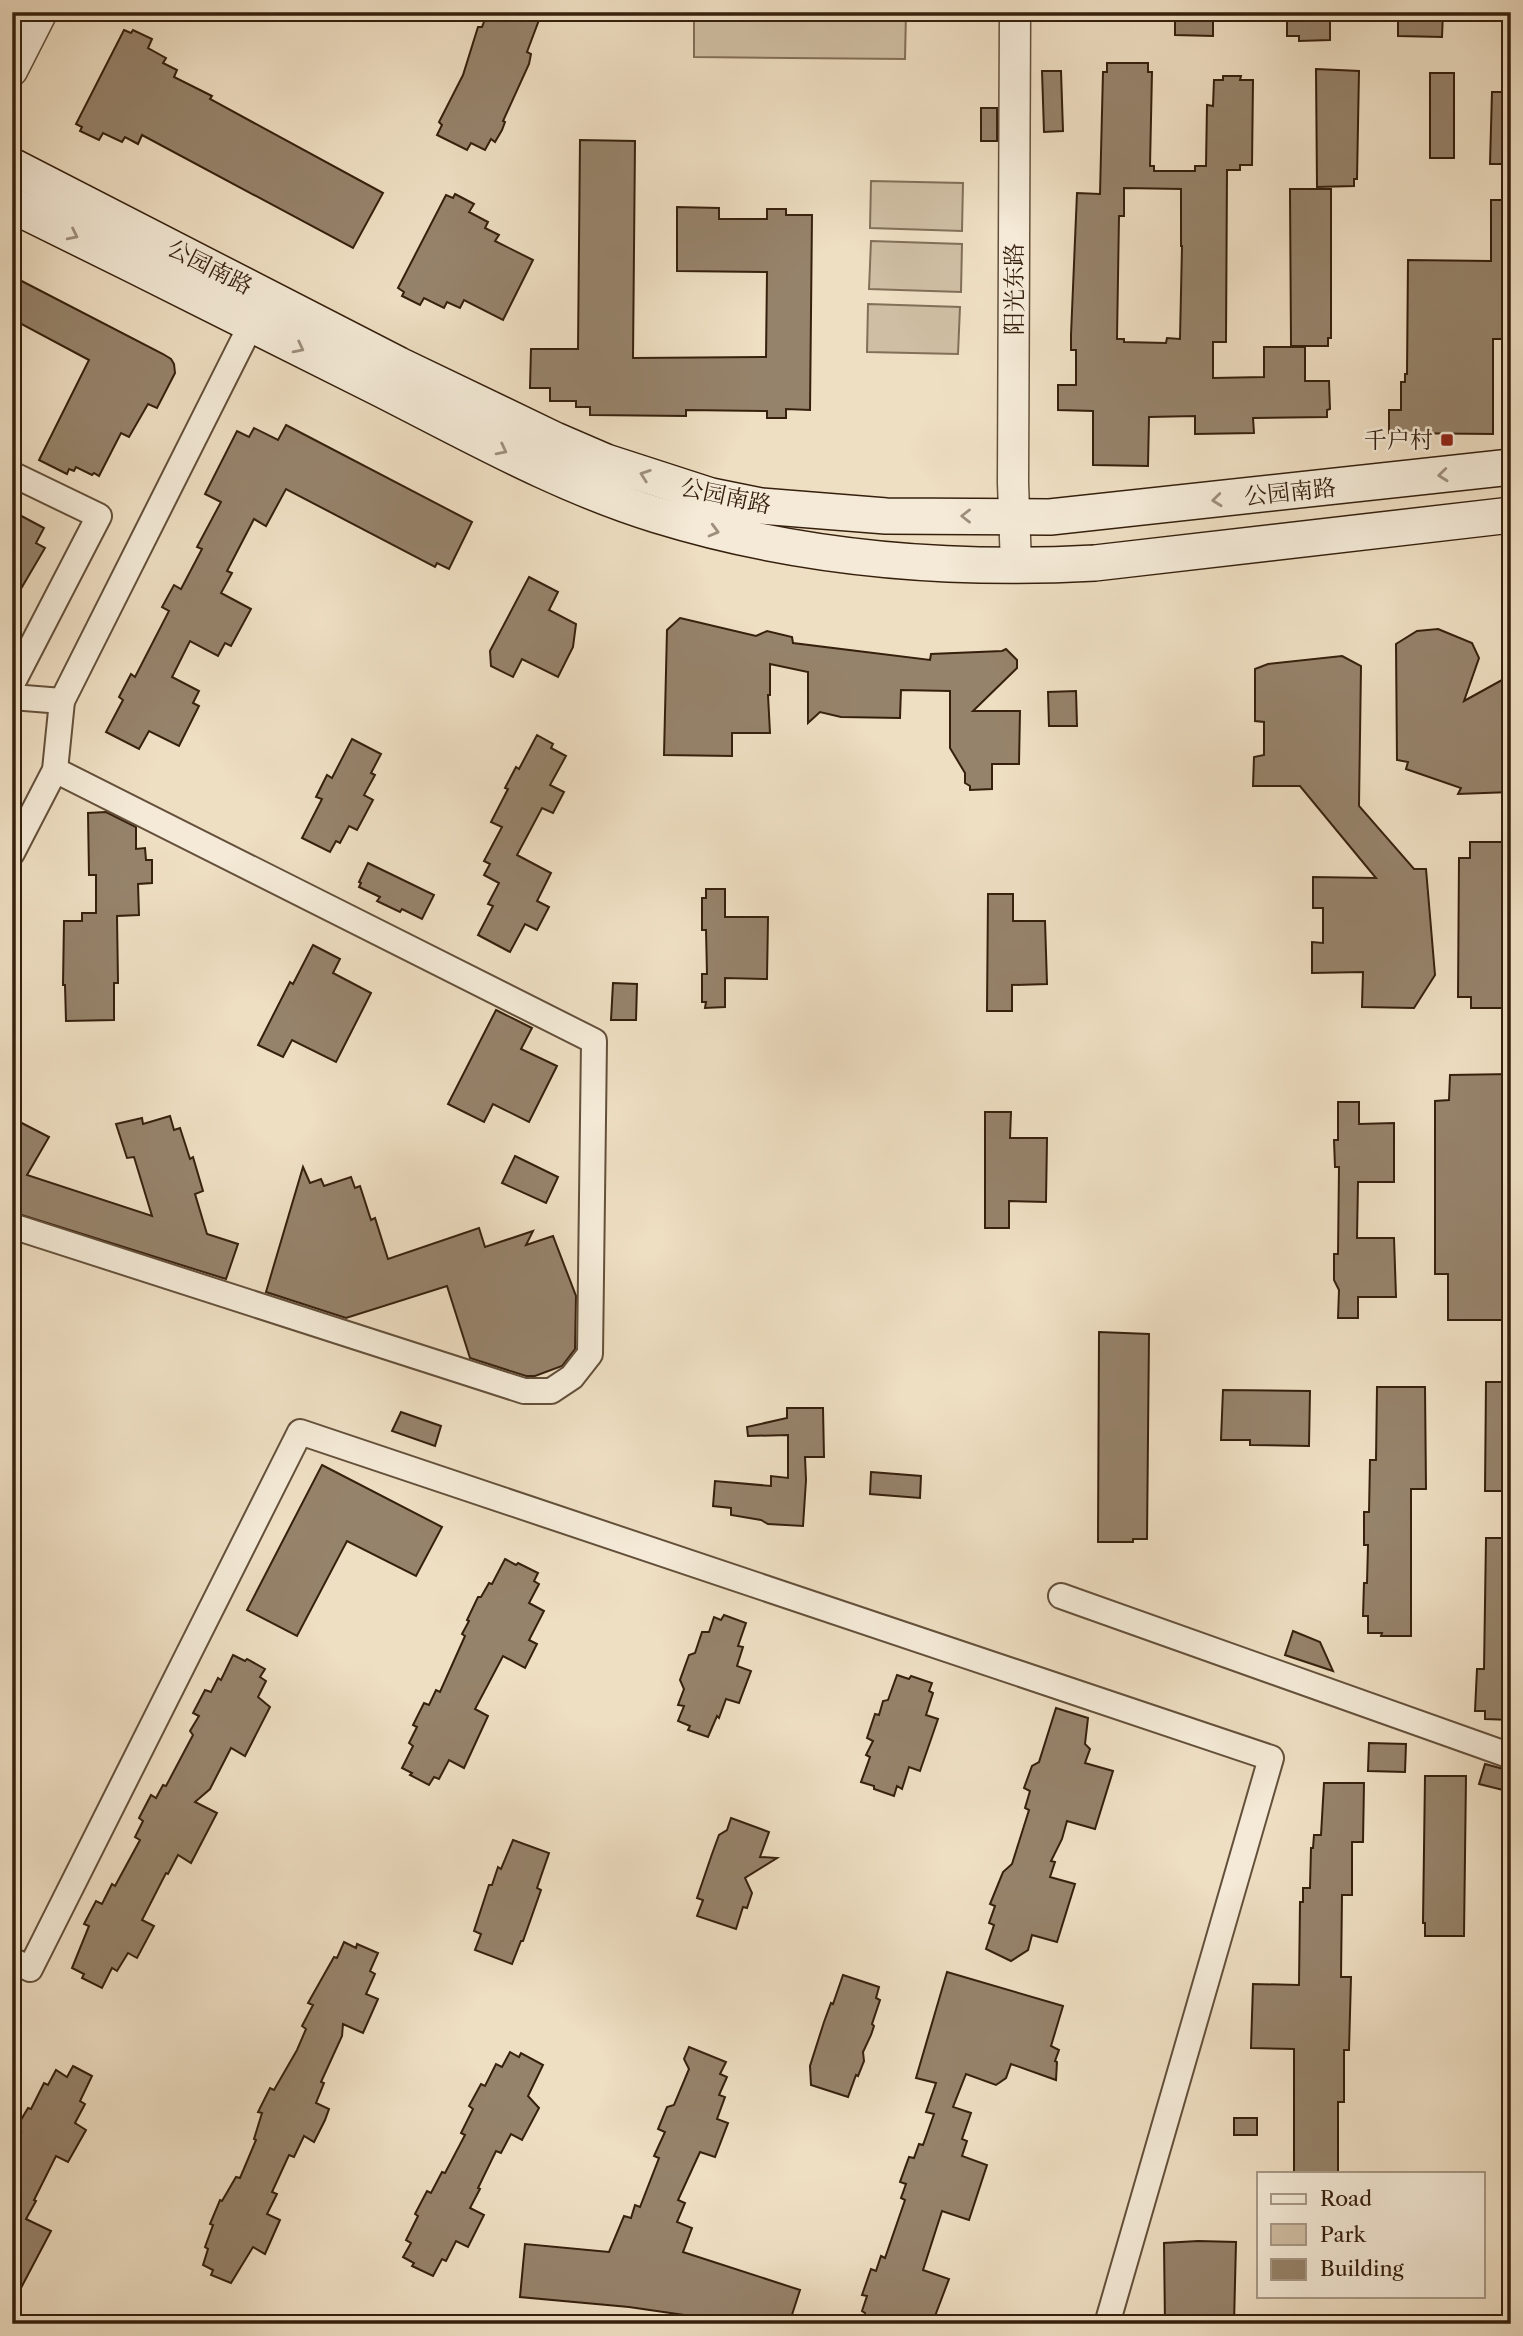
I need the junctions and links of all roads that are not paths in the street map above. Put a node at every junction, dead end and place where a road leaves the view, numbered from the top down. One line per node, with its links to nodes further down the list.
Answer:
1 (42, 12): 3 (street)
2 (1015, 12): 10 (street, 阳光东路)
3 (12, 71)
4 (12, 166): 6 (main road, 公园南路)
5 (12, 205): 6 (main road, 公园南路, one-way to 6)
6 (258, 310): 10 (main road, 公园南路, one-way to 6); 11 (main road, 公园南路, one-way to 11); 14 (street)
7 (1511, 467): 10 (main road, 公园南路, one-way to 10)
8 (12, 474): 12 (street)
9 (1511, 515): 11 (main road, 公园南路)
10 (1014, 517): 11 (street, 阳光东路)
11 (1016, 565)
12 (12, 684)
13 (12, 697): 14 (street)
14 (62, 701): 15 (street)
15 (55, 770): 16 (street); 17 (street)
16 (12, 853)
17 (12, 1226)
18 (1061, 1596): 19 (street)
19 (1511, 1756)
20 (12, 1960): 21 (street)
21 (1107, 2324)

